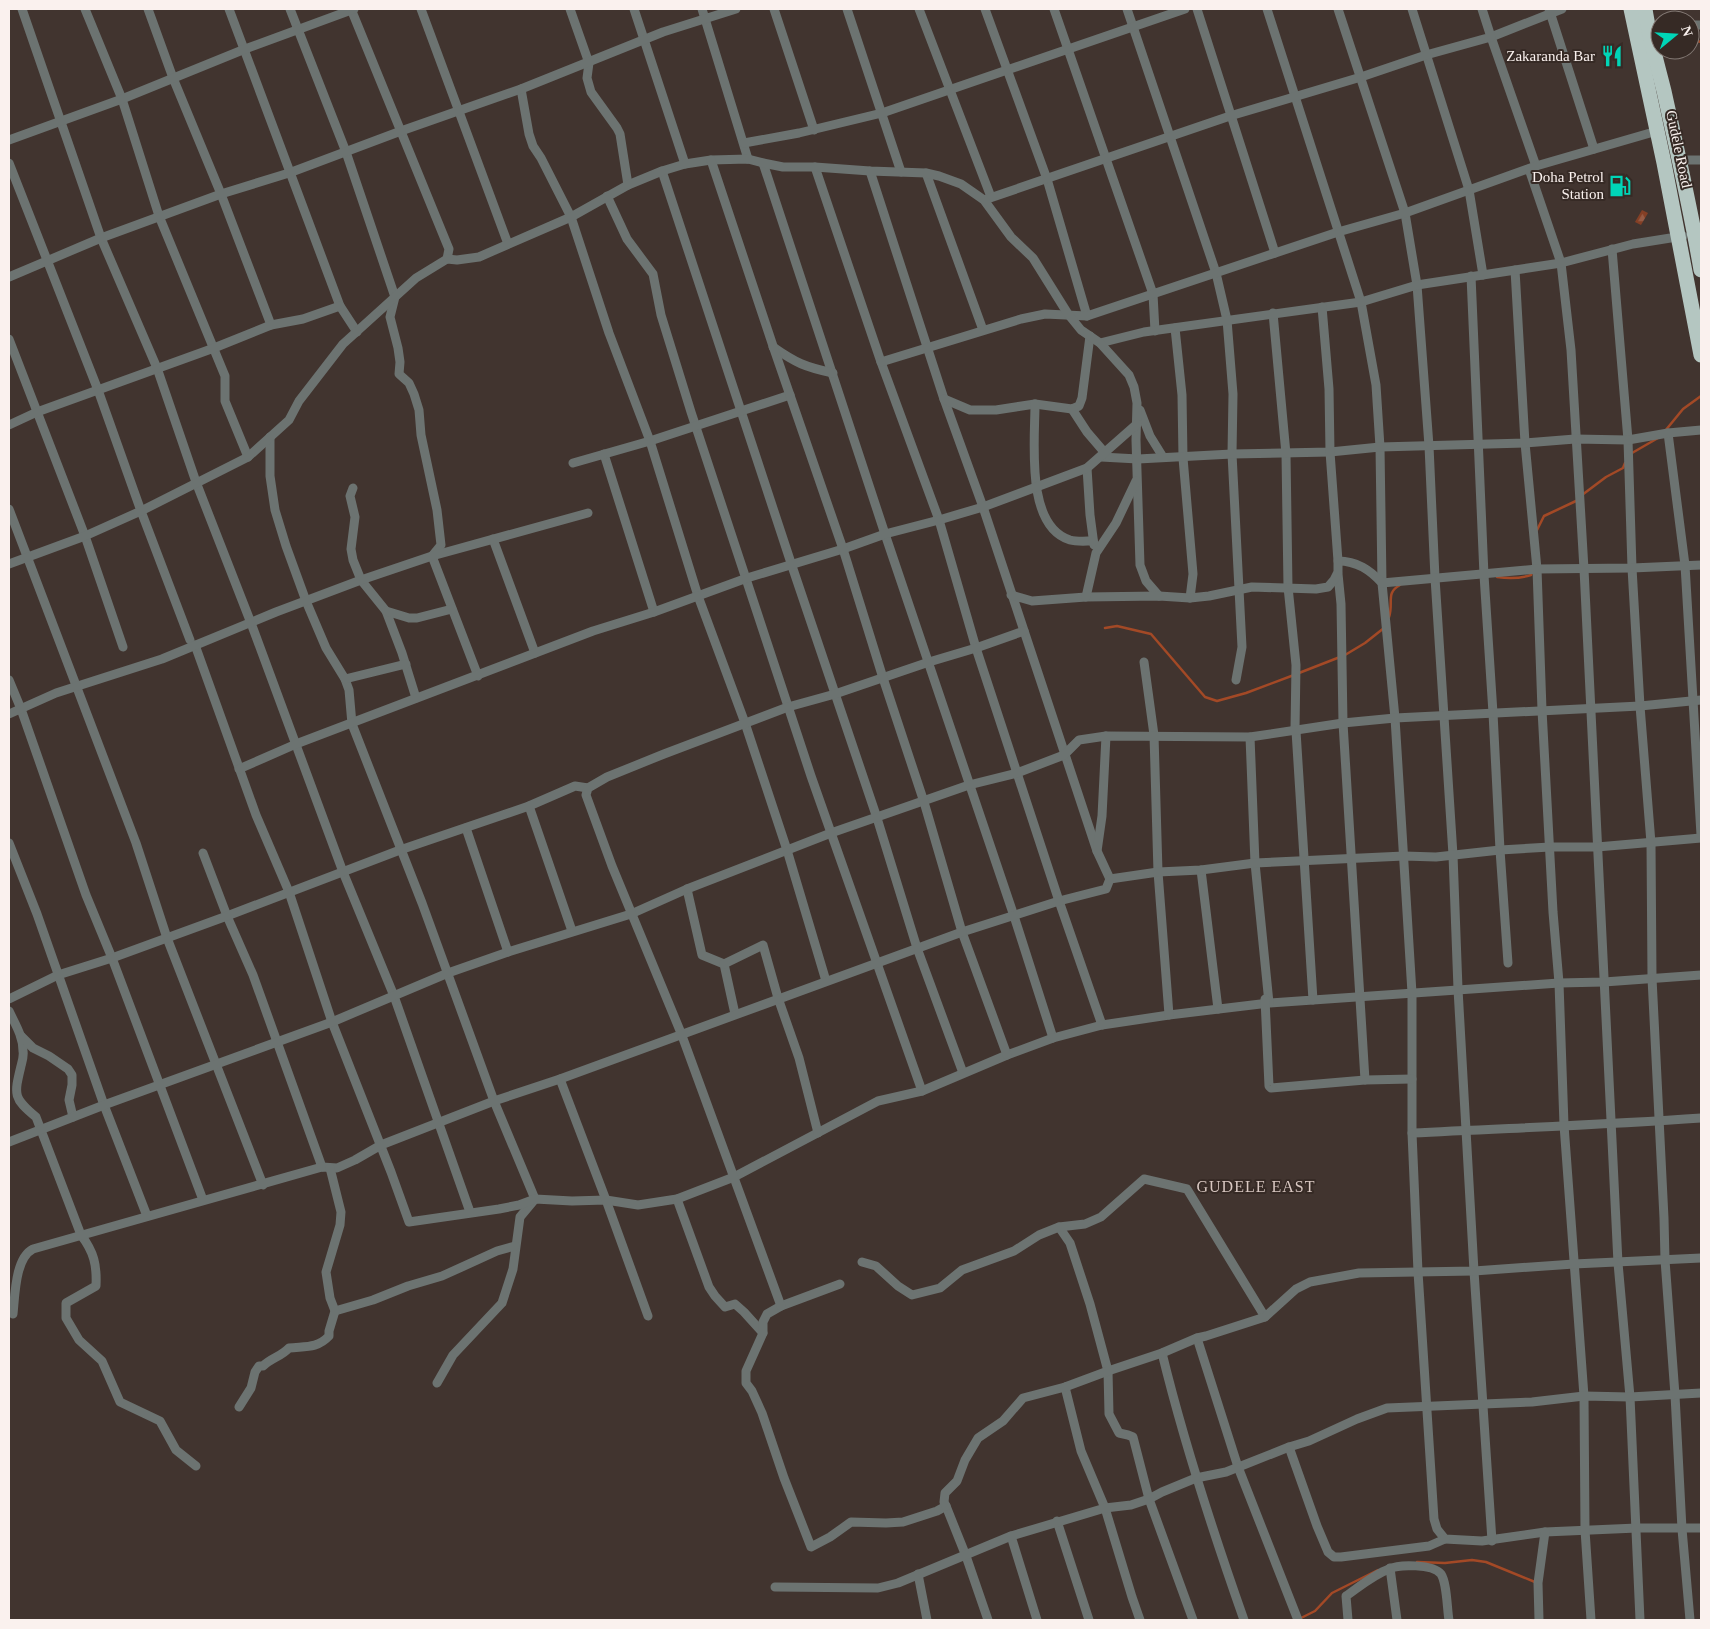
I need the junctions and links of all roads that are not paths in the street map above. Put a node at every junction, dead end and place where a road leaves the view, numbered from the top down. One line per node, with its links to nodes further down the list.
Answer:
1 (22, 9): 47 (street)
2 (85, 9): 43 (street)
3 (148, 9): 39 (street)
4 (228, 9): 32 (street)
5 (290, 9): 29 (street)
6 (352, 9): 29 (street); 48 (street)
7 (421, 9): 44 (street)
8 (570, 9): 36 (street)
9 (634, 9): 31 (street)
10 (702, 9): 27 (street)
11 (736, 9): 27 (street)
12 (774, 9): 49 (street)
13 (847, 9): 45 (street)
14 (919, 9): 41 (street)
15 (985, 9): 37 (street)
16 (1054, 9): 33 (street)
17 (1127, 9): 28 (street)
18 (1185, 9): 28 (street)
19 (1197, 9): 46 (street)
20 (1267, 9): 42 (street)
21 (1338, 9): 38 (street)
22 (1412, 9): 34 (street)
23 (1482, 9): 30 (street)
24 (1562, 9): 26 (street)
25 (1631, 9): 50 (highway, Gudele Road)
26 (1550, 11): 30 (street); 54 (street)
27 (706, 19): 31 (street); 53 (street)
28 (1133, 27): 33 (street); 51 (street)
29 (298, 30): 32 (street); 55 (street)
30 (1492, 37): 34 (street); 64 (street)
31 (644, 40): 36 (street); 61 (street)
32 (245, 49): 39 (street); 68 (street)
33 (1069, 49): 37 (street); 96 (street)
34 (1426, 55): 38 (street); 72 (street)
35 (1660, 60): 58 (highway, Gudele Road)
36 (589, 63): 40 (street); 71 (street)
37 (1007, 70): 41 (street); 70 (street)
38 (1360, 76): 42 (street); 76 (street)
39 (174, 78): 43 (street); 73 (street)
40 (521, 89): 44 (street); 78 (street)
41 (950, 90): 45 (street); 75 (street)
42 (1295, 95): 46 (street); 79 (street)
43 (122, 99): 47 (street); 77 (street)
44 (459, 111): 48 (street); 83 (street)
45 (882, 113): 49 (street); 67 (street)
46 (1230, 116): 51 (street); 85 (street)
47 (60, 121): 52 (street); 82 (street)
48 (401, 130): 55 (street); 86 (street)
49 (814, 130): 53 (street)
50 (1657, 131): 54 (street); 81 (highway, Gudele Road)
51 (1170, 137): 70 (street); 91 (street)
52 (9, 140)
53 (744, 143): 56 (street)
54 (1594, 149): 64 (street)
55 (346, 152): 68 (street); 97 (street)
56 (748, 159): 57 (street); 62 (street)
57 (711, 160): 61 (street); 113 (street)
58 (1679, 160): 59 (street); 80 (highway, Gudele Road)
59 (1701, 160)
60 (9, 162): 87 (street)
61 (685, 164): 65 (street)
62 (763, 164): 63 (street); 119 (street)
63 (815, 167): 66 (street); 117 (street)
64 (1532, 168): 72 (street); 88 (street)
65 (662, 171): 71 (street); 126 (street)
66 (870, 171): 67 (street); 115 (street)
67 (901, 172): 69 (street)
68 (289, 173): 73 (street); 99 (street)
69 (926, 173): 75 (street); 107 (street)
70 (1047, 178): 75 (street); 103 (street)
71 (628, 185): 74 (street)
72 (1469, 190): 76 (street); 92 (street)
73 (221, 194): 77 (street); 105 (street)
74 (607, 196): 78 (street); 178 (street)
75 (988, 199): 102 (street)
76 (1405, 213): 79 (street); 95 (street)
77 (159, 216): 82 (street); 114 (street)
78 (570, 217): 83 (street); 135 (street)
79 (1338, 232): 85 (street); 98 (street)
80 (1695, 233): 81 (street); 90 (highway, Gudele Road)
81 (1679, 237): 84 (street); 116 (highway, Gudele Road)
82 (101, 238): 87 (street); 118 (street)
83 (508, 244): 86 (street)
84 (1612, 249): 88 (street); 134 (street)
85 (1274, 253): 91 (street)
86 (447, 259): 97 (street)
87 (47, 261): 94 (street); 120 (street)
88 (1561, 263): 89 (street); 133 (street)
89 (1515, 270): 92 (street); 136 (street)
90 (1701, 270)
91 (1216, 273): 96 (street); 104 (street)
92 (1484, 274): 93 (street)
93 (1471, 276): 95 (street); 137 (street)
94 (9, 277)
95 (1417, 285): 98 (street); 138 (street)
96 (1152, 294): 103 (street); 108 (street)
97 (395, 297): 109 (street); 167 (street)
98 (1361, 302): 100 (street); 139 (street)
99 (340, 306): 105 (street); 109 (street)
100 (1322, 307): 101 (street); 140 (street)
101 (1273, 313): 104 (street); 143 (street)
102 (1068, 314): 103 (street); 107 (street); 110 (street)
103 (1087, 316)
104 (1227, 320): 106 (street); 142 (street)
105 (271, 325): 114 (street)
106 (1175, 328): 108 (street); 147 (street)
107 (983, 330): 115 (street)
108 (1155, 331): 112 (street)
109 (357, 332): 132 (street)
110 (1090, 336): 112 (street); 125 (street)
111 (9, 339): 127 (street)
112 (1100, 343): 123 (street)
113 (773, 346): 119 (street); 121 (street)
114 (214, 348): 118 (street); 145 (street)
115 (927, 348): 117 (street); 122 (street)
116 (1701, 355)
117 (881, 362): 159 (street)
118 (157, 368): 120 (street); 152 (street)
119 (833, 373): 160 (street)
120 (98, 390): 127 (street); 157 (street)
121 (790, 394): 126 (street); 164 (street)
122 (944, 399): 124 (street); 155 (street)
123 (1137, 403): 128 (street); 146 (street)
124 (1035, 404): 125 (street); 153 (street)
125 (1072, 409): 144 (street)
126 (742, 411): 135 (street); 172 (street)
127 (37, 412): 129 (street); 161 (street)
128 (1137, 424): 144 (street); 148 (street)
129 (9, 425)
130 (1701, 430): 131 (street)
131 (1668, 433): 134 (street); 170 (street)
132 (270, 438): 145 (street); 189 (street)
133 (1575, 439): 134 (street); 136 (street); 173 (street)
134 (1628, 440): 174 (street)
135 (650, 441): 141 (street); 185 (street)
136 (1525, 443): 137 (street); 175 (street)
137 (1478, 444): 138 (street); 177 (street)
138 (1429, 446): 139 (street); 179 (street)
139 (1380, 447): 140 (street); 181 (street)
140 (1330, 452): 143 (street); 168 (street)
141 (604, 454): 149 (street); 192 (street)
142 (1232, 454): 143 (street); 147 (street); 183 (street)
143 (1286, 454): 182 (street)
144 (1103, 455): 148 (street); 150 (street)
145 (248, 457): 152 (street)
146 (1163, 457): 147 (street); 148 (street)
147 (1183, 458): 188 (street)
148 (1138, 460): 151 (street)
149 (573, 463)
150 (1087, 468): 153 (street); 163 (street)
151 (1138, 478): 165 (street); 186 (street)
152 (196, 482): 157 (street); 193 (street)
153 (1035, 487): 155 (street); 163 (street)
154 (353, 488): 180 (street)
155 (983, 507): 159 (street); 184 (street)
156 (9, 509): 166 (street)
157 (141, 511): 161 (street); 195 (street)
158 (588, 513): 162 (street)
159 (939, 520): 160 (street); 197 (street)
160 (885, 534): 164 (street); 199 (street)
161 (85, 536): 166 (street); 196 (street)
162 (494, 539): 167 (street); 198 (street)
163 (1093, 541): 165 (street)
164 (843, 550): 172 (street); 203 (street)
165 (1096, 553): 187 (street)
166 (27, 556): 169 (street); 263 (street)
167 (432, 556): 180 (street); 190 (street)
168 (1338, 561): 176 (street); 181 (street)
169 (9, 564)
170 (1684, 565): 171 (street); 174 (street); 209 (street)
171 (1701, 565)
172 (792, 566): 178 (street); 207 (street)
173 (1584, 568): 174 (street); 175 (street); 212 (street)
174 (1632, 568): 211 (street)
175 (1537, 570): 177 (street); 213 (street)
176 (1338, 572): 182 (street); 219 (street)
177 (1484, 574): 179 (street); 214 (street)
178 (747, 578): 185 (street); 210 (street)
179 (1435, 578): 181 (street); 216 (street)
180 (361, 580): 189 (street); 191 (street)
181 (1382, 583): 217 (street)
182 (1288, 587): 183 (street); 221 (street)
183 (1239, 589): 188 (street); 206 (street)
184 (1011, 595): 187 (street); 194 (street)
185 (698, 596): 192 (street); 218 (street)
186 (1159, 596): 187 (street); 188 (street)
187 (1086, 597)
188 (1190, 598)
189 (306, 601): 193 (street); 204 (street)
190 (452, 609): 191 (street); 202 (street)
191 (386, 611): 201 (street)
192 (654, 612): 198 (street)
193 (251, 622): 195 (street); 225 (street)
194 (1024, 631): 197 (street); 226 (street)
195 (193, 643): 215 (street); 227 (street)
196 (123, 647)
197 (976, 648): 199 (street); 228 (street)
198 (534, 653): 202 (street)
199 (929, 662): 203 (street); 229 (street)
200 (1144, 662): 222 (street)
201 (406, 664): 204 (street); 208 (street)
202 (478, 676): 208 (street)
203 (883, 678): 207 (street); 231 (street)
204 (346, 679): 220 (street)
205 (9, 680): 266 (street)
206 (1236, 680)
207 (835, 694): 210 (street); 233 (street)
208 (416, 698): 220 (street)
209 (1697, 700): 211 (street); 236 (street)
210 (788, 706): 218 (street); 235 (street)
211 (1640, 706): 212 (street); 238 (street)
212 (1590, 708): 213 (street); 240 (street)
213 (1542, 710): 214 (street); 239 (street)
214 (1493, 712): 216 (street); 243 (street)
215 (9, 714)
216 (1444, 716): 217 (street); 246 (street)
217 (1395, 718): 219 (street); 247 (street)
218 (745, 723): 230 (street); 242 (street)
219 (1343, 723): 221 (street); 248 (street)
220 (352, 724): 225 (street); 241 (street)
221 (1296, 730): 224 (street); 249 (street)
222 (1154, 735): 223 (street); 224 (street); 253 (street)
223 (1106, 736): 226 (street); 244 (street)
224 (1250, 737): 250 (street)
225 (296, 744): 227 (street); 252 (street)
226 (1064, 754): 228 (street); 244 (street)
227 (239, 769): 256 (street)
228 (1017, 773): 229 (street); 257 (street)
229 (969, 785): 231 (street); 260 (street)
230 (588, 788): 232 (street); 258 (street)
231 (924, 802): 233 (street); 262 (street)
232 (529, 806): 234 (street); 261 (street)
233 (877, 818): 235 (street); 264 (street)
234 (466, 828): 241 (street); 265 (street)
235 (831, 833): 242 (street); 268 (street)
236 (1701, 836): 238 (street)
237 (9, 843): 271 (street)
238 (1651, 843): 240 (street); 273 (street)
239 (1550, 847): 240 (street); 243 (street); 276 (street)
240 (1597, 847): 275 (street)
241 (400, 850): 252 (street); 270 (street)
242 (787, 850): 255 (street); 274 (street)
243 (1500, 850): 246 (street); 269 (street)
244 (1097, 851): 254 (street)
245 (203, 853): 259 (street)
246 (1453, 854): 247 (street); 277 (street)
247 (1404, 856): 248 (street); 278 (street)
248 (1352, 860): 249 (street); 280 (street)
249 (1304, 862): 250 (street); 284 (street)
250 (1255, 863): 251 (street); 283 (street)
251 (1201, 870): 253 (street); 285 (street)
252 (344, 872): 256 (street); 279 (street)
253 (1158, 872): 254 (street); 288 (street)
254 (1110, 878): 257 (street)
255 (686, 889): 258 (street); 267 (street)
256 (289, 892): 259 (street); 289 (street)
257 (1058, 901): 260 (street); 290 (street)
258 (631, 914): 261 (street); 291 (street)
259 (227, 916): 263 (street); 294 (street)
260 (1014, 916): 262 (street); 293 (street)
261 (572, 931): 265 (street)
262 (962, 932): 264 (street); 295 (street)
263 (167, 938): 266 (street); 296 (street)
264 (916, 948): 268 (street); 297 (street)
265 (508, 952): 270 (street)
266 (112, 958): 271 (street); 301 (street)
267 (724, 964): 282 (street); 287 (street)
268 (877, 964): 274 (street); 302 (street)
269 (1508, 964)
270 (448, 973): 279 (street); 303 (street)
271 (58, 975): 281 (street); 304 (street)
272 (1701, 975): 273 (street)
273 (1652, 978): 275 (street); 307 (street)
274 (826, 981): 282 (street)
275 (1604, 982): 276 (street); 309 (street)
276 (1559, 983): 277 (street); 310 (street)
277 (1458, 989): 278 (street); 312 (street)
278 (1412, 993): 280 (street); 298 (street)
279 (394, 996): 289 (street); 308 (street)
280 (1361, 996): 284 (street); 300 (street)
281 (9, 998)
282 (778, 998): 287 (street); 314 (street)
283 (1267, 1000): 284 (street); 285 (street); 300 (street)
284 (1314, 1000)
285 (1218, 1009): 288 (street)
286 (9, 1011): 292 (street)
287 (736, 1014): 291 (street)
288 (1169, 1015): 290 (street)
289 (332, 1022): 294 (street); 316 (street)
290 (1102, 1025): 293 (street)
291 (681, 1034): 299 (street); 318 (street)
292 (21, 1035): 305 (street); 311 (street)
293 (1053, 1038): 295 (street)
294 (278, 1042): 296 (street); 317 (street)
295 (1007, 1055): 297 (street)
296 (218, 1064): 301 (street); 319 (street)
297 (964, 1073): 302 (street)
298 (1412, 1079): 300 (street); 313 (street)
299 (560, 1080): 303 (street); 323 (street)
300 (1365, 1080)
301 (159, 1085): 304 (street); 322 (street)
302 (922, 1091): 314 (street)
303 (494, 1101): 308 (street); 320 (street)
304 (104, 1105): 305 (street); 325 (street)
305 (73, 1117): 311 (street)
306 (1701, 1118): 307 (street)
307 (1659, 1121): 309 (street); 330 (street)
308 (438, 1123): 316 (street); 324 (street)
309 (1611, 1124): 310 (street); 332 (street)
310 (1564, 1125): 312 (street); 333 (street)
311 (41, 1129): 315 (street); 327 (street)
312 (1466, 1130): 313 (street); 334 (street)
313 (1412, 1132): 335 (street)
314 (818, 1133): 318 (street)
315 (9, 1142)
316 (381, 1145): 317 (street); 324 (street)
317 (326, 1167): 319 (street); 338 (street)
318 (734, 1177): 321 (street); 337 (street)
319 (263, 1185): 322 (street)
320 (535, 1199): 323 (street); 324 (street); 328 (street)
321 (677, 1199): 323 (street); 342 (street)
322 (203, 1200): 325 (street)
323 (606, 1200): 340 (street)
324 (470, 1212)
325 (147, 1216): 327 (street)
326 (1059, 1228): 331 (street); 341 (street); 345 (street)
327 (81, 1235): 339 (street); 356 (street)
328 (515, 1246): 338 (street); 346 (street)
329 (1701, 1258): 330 (street)
330 (1665, 1260): 332 (street); 349 (street)
331 (862, 1262)
332 (1618, 1263): 333 (street); 351 (street)
333 (1574, 1264): 334 (street); 350 (street)
334 (1474, 1271): 335 (street); 352 (street)
335 (1418, 1272): 341 (street); 354 (street)
336 (840, 1284): 337 (street)
337 (781, 1306): 342 (street)
338 (335, 1311): 353 (street)
339 (13, 1314)
340 (648, 1316)
341 (1264, 1317): 343 (street)
342 (763, 1333): 360 (street)
343 (1197, 1338): 344 (street); 357 (street)
344 (1162, 1353): 345 (street); 358 (street)
345 (1108, 1370): 347 (street); 359 (street)
346 (437, 1383)
347 (1065, 1387): 360 (street); 361 (street)
348 (1701, 1393): 349 (street)
349 (1675, 1395): 351 (street); 365 (street)
350 (1584, 1396): 351 (street); 352 (street); 366 (street)
351 (1630, 1397): 363 (street)
352 (1483, 1404): 354 (street); 370 (street)
353 (239, 1407)
354 (1428, 1408): 355 (street); 369 (street)
355 (1289, 1447): 357 (street); 369 (street)
356 (196, 1466)
357 (1238, 1467): 358 (street); 382 (street)
358 (1196, 1478): 359 (street); 381 (street)
359 (1149, 1499): 361 (street); 380 (street)
360 (946, 1506): 371 (street)
361 (1105, 1508): 362 (street); 379 (street)
362 (1057, 1521): 368 (street); 378 (street)
363 (1637, 1528): 365 (street); 366 (street); 388 (street)
364 (1701, 1528): 365 (street)
365 (1682, 1529): 389 (street)
366 (1585, 1530): 367 (street); 387 (street)
367 (1545, 1532): 370 (street); 386 (street)
368 (1011, 1536): 371 (street); 377 (street)
369 (1445, 1540): 370 (street)
370 (1492, 1540)
371 (966, 1556): 373 (street); 376 (street)
372 (1390, 1568): 383 (street); 384 (street); 385 (street)
373 (918, 1574): 374 (street); 375 (street)
374 (775, 1588)
375 (927, 1620)
376 (988, 1620)
377 (1037, 1620)
378 (1088, 1620)
379 (1140, 1620)
380 (1192, 1620)
381 (1244, 1620)
382 (1298, 1620)
383 (1348, 1620)
384 (1397, 1620)
385 (1449, 1620)
386 (1539, 1620)
387 (1590, 1620)
388 (1640, 1620)
389 (1690, 1620)

